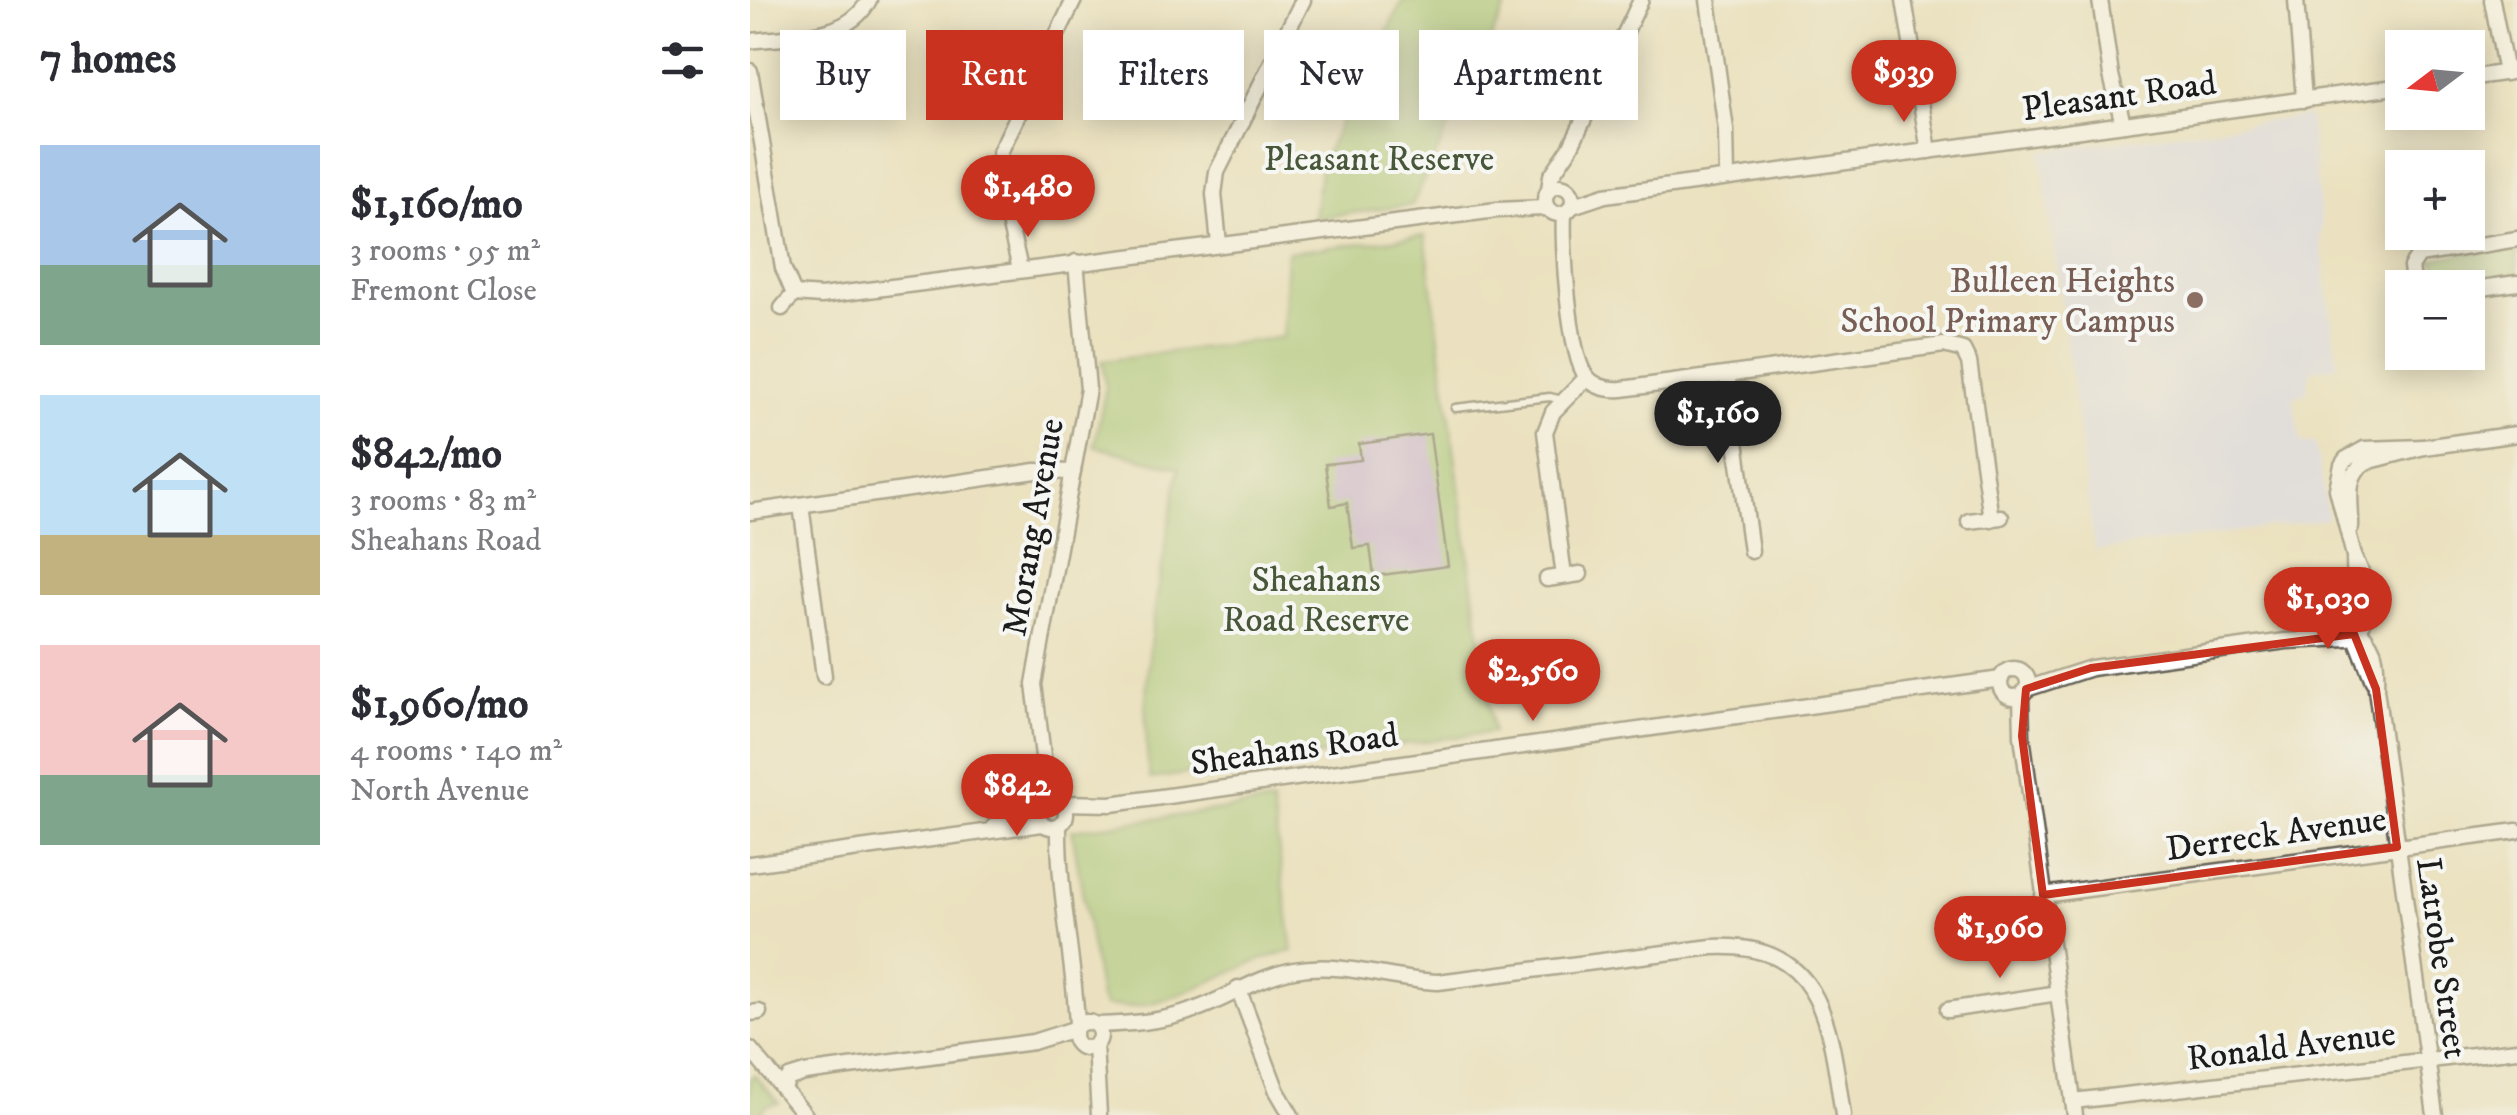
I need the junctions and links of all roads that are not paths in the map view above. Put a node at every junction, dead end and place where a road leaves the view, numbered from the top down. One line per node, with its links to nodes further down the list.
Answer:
1 (869, 0): 10 (street)
2 (1074, 0): 22 (street)
3 (1303, 0): 20 (street)
4 (1641, 0): 18 (street)
5 (1708, 0): 17 (street)
6 (1904, 0): 16 (street)
7 (2100, 0): 15 (street)
8 (2296, 0): 14 (street)
9 (2493, 6): 12 (street)
10 (750, 41)
11 (750, 72): 26 (street)
12 (2506, 73)
13 (2385, 88): 14 (street, Pleasant Road)
14 (2309, 99): 15 (street, Pleasant Road)
15 (2117, 125): 16 (street, Pleasant Road)
16 (1925, 151): 17 (street, Pleasant Road)
17 (1732, 177): 18 (street, Pleasant Road)
18 (1558, 200): 20 (street, Pleasant Road); 29 (street)
19 (2517, 239): 23 (street)
20 (1219, 244): 21 (street, Pleasant Road)
21 (1072, 262): 22 (street, Pleasant Road); 33 (street, Morang Avenue)
22 (1014, 269): 26 (street, Pleasant Road)
23 (2411, 270)
24 (2517, 283): 25 (street)
25 (2485, 288)
26 (794, 294): 27 (street)
27 (782, 308)
28 (1727, 375): 29 (street); 36 (street); 37 (street)
29 (1587, 377): 30 (street)
30 (1564, 400): 31 (lane); 39 (street)
31 (1455, 408)
32 (2517, 434): 41 (street)
33 (1073, 472): 34 (street); 44 (street, Morang Avenue)
34 (801, 505): 35 (street); 42 (street)
35 (750, 512)
36 (1969, 522)
37 (1751, 550)
38 (1580, 574): 39 (street)
39 (1564, 576): 40 (street)
40 (1547, 579)
41 (2354, 629): 43 (street, Sheahans Road); 49 (street, Latrobe Street)
42 (824, 676)
43 (2014, 688): 45 (street, Sheahans Road); 51 (street)
44 (1050, 803): 45 (street, Sheahans Road); 46 (street); 46 (street); 47 (street, Sheahans Road)
45 (1111, 804): 46 (street, Sheahans Road)
46 (1053, 824): 47 (street, Sheahans Road); 55 (street)
47 (981, 830): 50 (street, Sheahans Road)
48 (2517, 831): 49 (street, Derreck Avenue)
49 (2397, 847): 51 (street, Derreck Avenue); 58 (street, Latrobe Street)
50 (750, 864)
51 (2043, 895): 53 (street)
52 (1238, 988): 55 (street); 61 (street); 64 (street)
53 (2058, 993): 54 (street); 60 (street)
54 (1948, 1010)
55 (1086, 1034): 59 (street); 63 (street)
56 (750, 1049): 59 (street)
57 (2517, 1050): 58 (street, Ronald Avenue)
58 (2426, 1060): 60 (street, Ronald Avenue); 66 (street, Latrobe Street)
59 (783, 1089): 62 (street)
60 (2074, 1108)
61 (1842, 1114): 65 (street)
62 (805, 1115)
63 (1099, 1115)
64 (1290, 1115)
65 (1833, 1115)
66 (2434, 1115)

